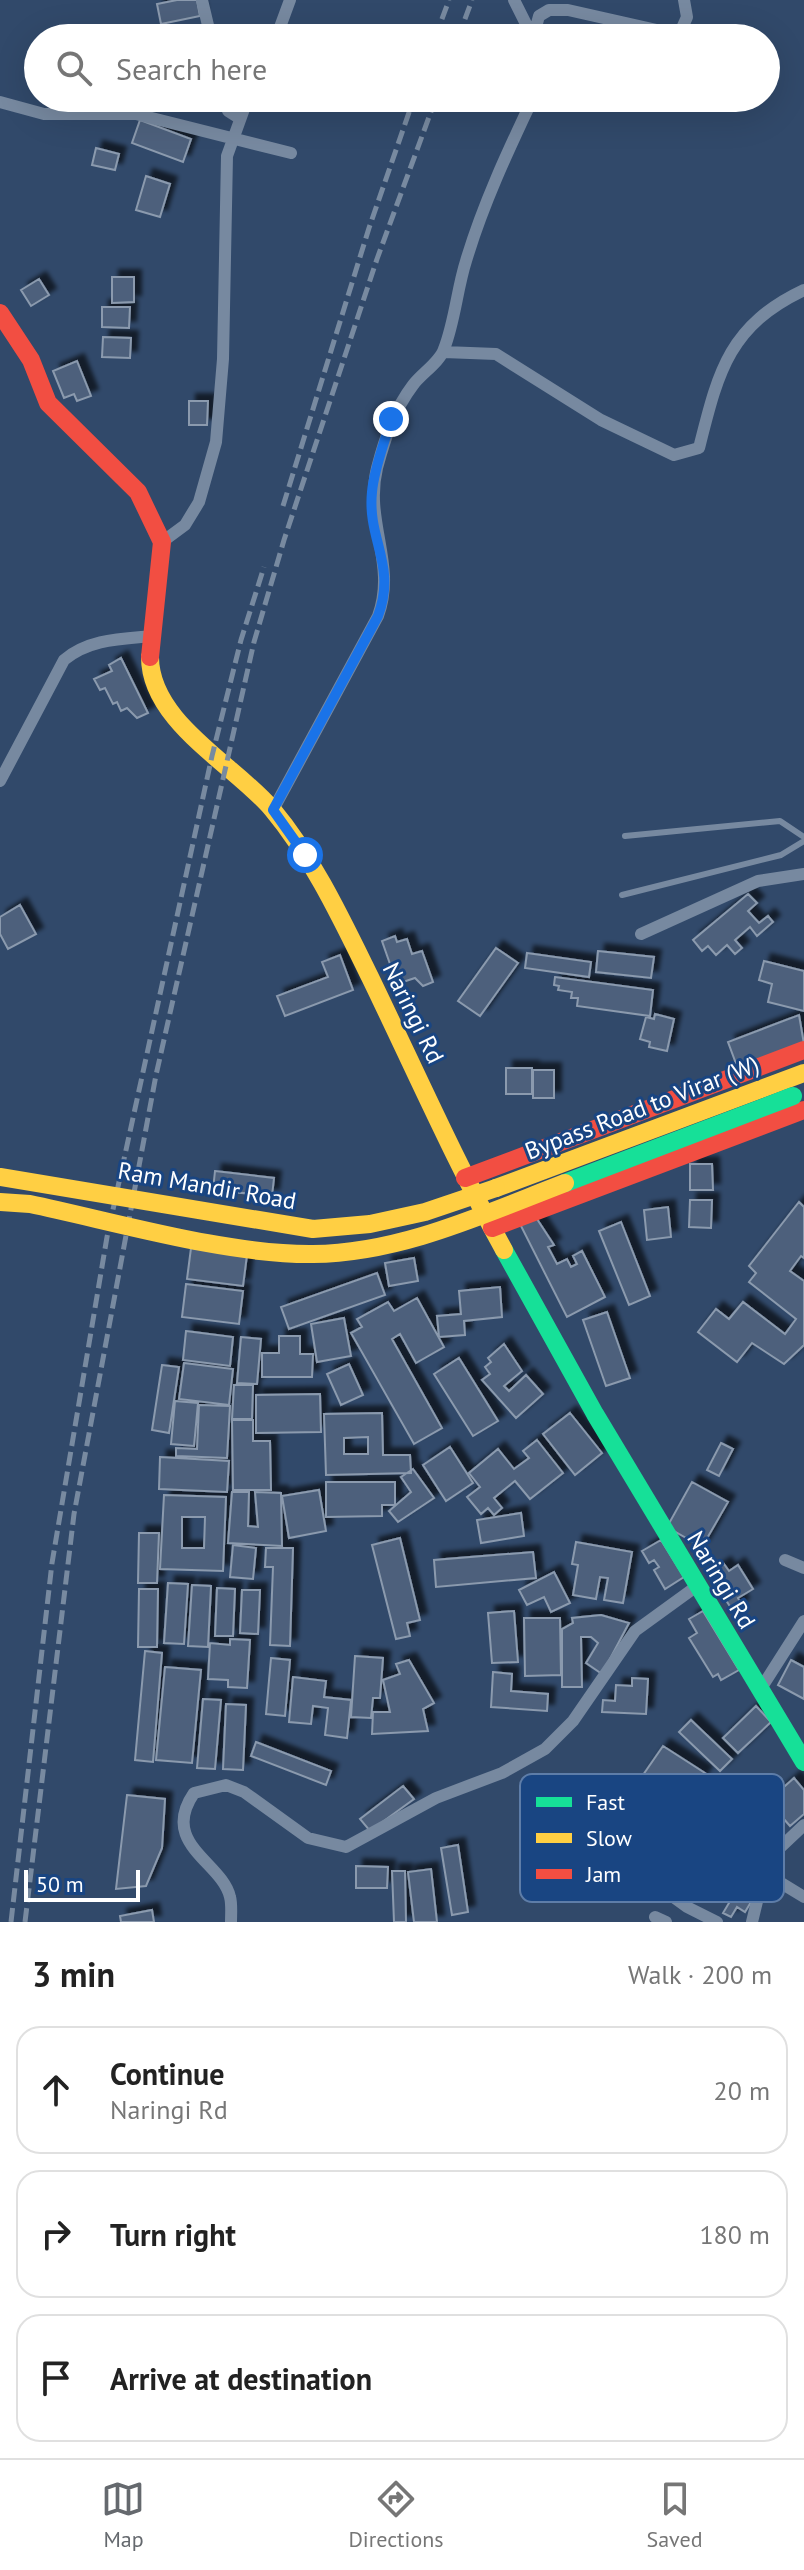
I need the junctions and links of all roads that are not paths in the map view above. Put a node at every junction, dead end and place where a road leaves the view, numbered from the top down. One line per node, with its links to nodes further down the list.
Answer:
1 (202, 0): 5 (street)
2 (290, 0): 6 (street)
3 (514, 0): 7 (street)
4 (684, 0): 10 (street)
5 (208, 24)
6 (281, 24)
7 (526, 24)
8 (537, 24): 9 (street)
9 (630, 24)
10 (684, 24)
11 (0, 102): 12 (street)
12 (24, 109)
13 (37, 112): 18 (street)
14 (230, 112): 17 (street)
15 (242, 112): 17 (street)
16 (526, 112): 22 (street)
17 (239, 118): 18 (street)
18 (231, 140): 19 (street); 23 (street)
19 (291, 153)
20 (804, 290): 22 (street)
21 (0, 313): 23 (street)
22 (444, 352): 26 (street)
23 (162, 542): 24 (street, Naringi Rd)
24 (153, 636): 25 (street); 26 (street, Naringi Rd)
25 (0, 781)
26 (273, 810): 35 (street, Naringi Rd)
27 (625, 836): 28 (lane)
28 (804, 839): 30 (lane)
29 (804, 874): 31 (street)
30 (622, 895)
31 (641, 934)
32 (804, 1050): 35 (street)
33 (798, 1090): 36 (street, Bypass Road to Virar (W)); 37 (street, bridge); 38 (street)
34 (0, 1177): 36 (street, Ram Mandir Road, bridge)
35 (465, 1178): 38 (street, Naringi Rd)
36 (496, 1188)
37 (0, 1202)
38 (492, 1228): 41 (street, Naringi Rd)
39 (785, 1560): 40 (street)
40 (804, 1568)
41 (697, 1586): 43 (street, Naringi Rd); 51 (street)
42 (804, 1621): 43 (street)
43 (760, 1690): 44 (street, Naringi Rd)
44 (802, 1752)
45 (804, 1825): 46 (street)
46 (784, 1844)
47 (784, 1885): 48 (street)
48 (804, 1897)
49 (680, 1902): 52 (street)
50 (757, 1902): 53 (street)
51 (231, 1922)
52 (717, 1922)
53 (752, 1922)

